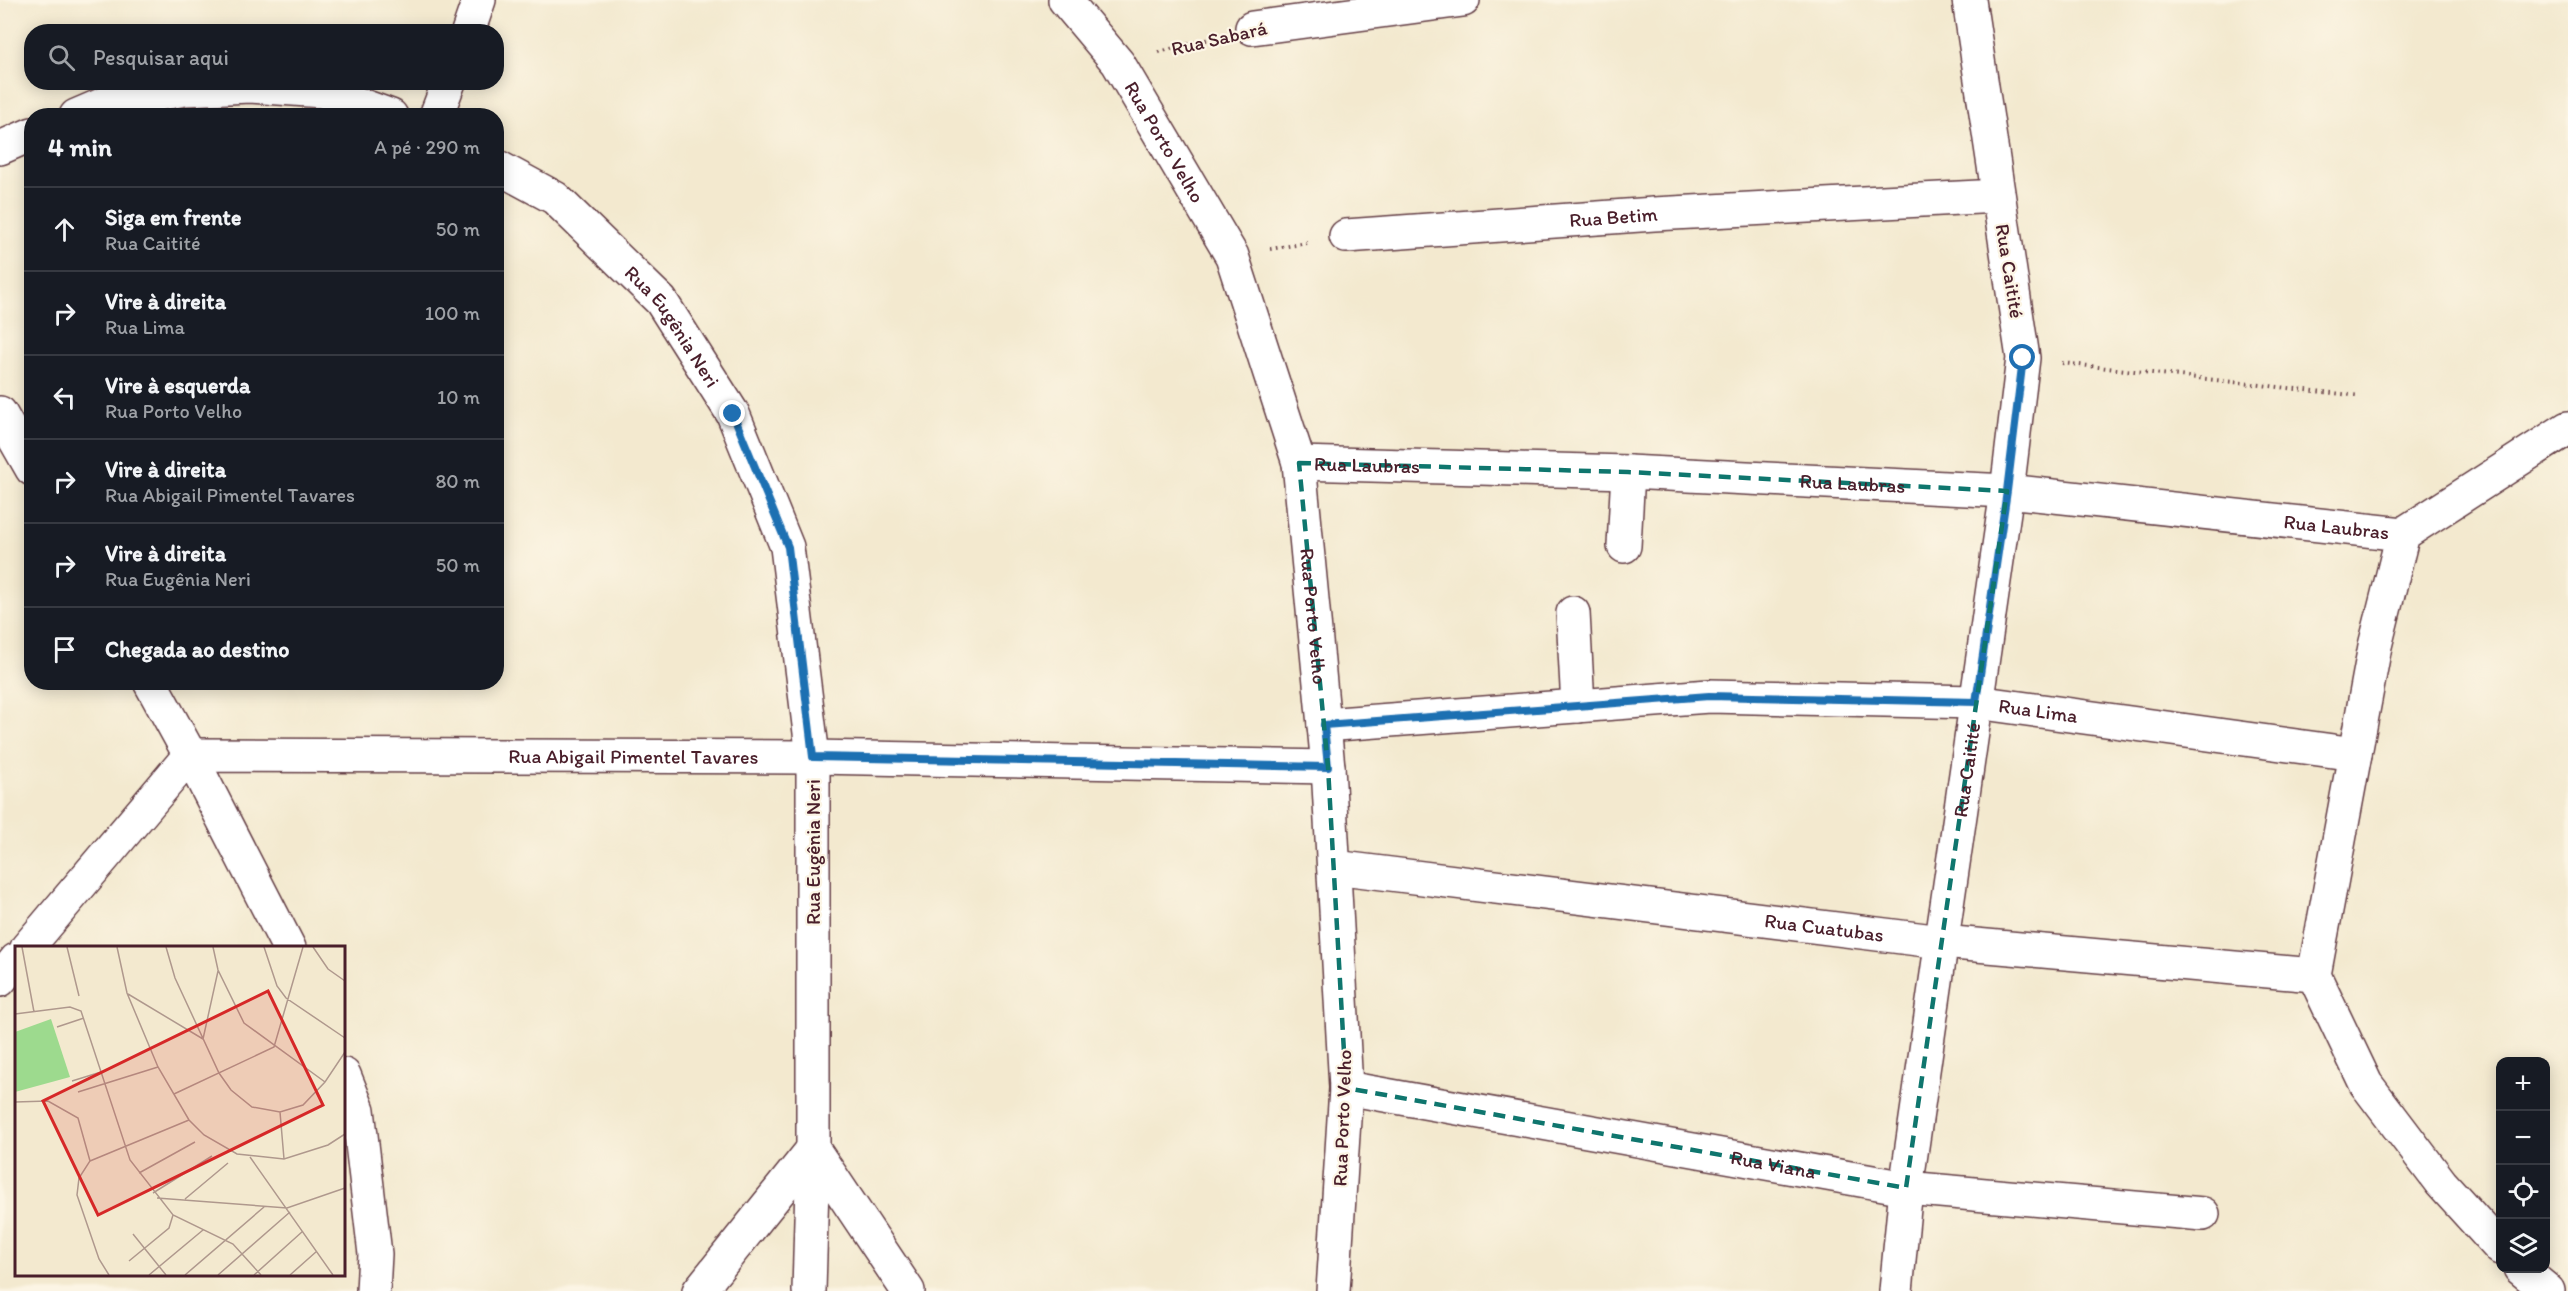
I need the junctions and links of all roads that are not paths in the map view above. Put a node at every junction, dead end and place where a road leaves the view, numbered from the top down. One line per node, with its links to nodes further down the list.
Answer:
1 (479, 0): 5 (street)
2 (1065, 0): 21 (street, Rua Porto Velho)
3 (1463, 0): 6 (street, Rua Sabará)
4 (1969, 0): 16 (street, Rua Caitité)
5 (471, 24)
6 (1252, 28)
7 (180, 90): 10 (street)
8 (308, 90): 11 (street)
9 (445, 90): 12 (street)
10 (95, 108)
11 (369, 108)
12 (439, 108)
13 (24, 138): 14 (street)
14 (0, 148)
15 (504, 170): 33 (street, Rua Eugênia Neri)
16 (1998, 196): 17 (street, Rua Betim); 23 (street, Rua Caitité)
17 (1346, 236)
18 (0, 412): 20 (street)
19 (2568, 428): 24 (street)
20 (24, 455)
21 (1299, 463): 22 (street, Rua Laubras); 30 (street, Rua Porto Velho)
22 (1628, 471): 23 (street, Rua Laubras); 25 (street)
23 (2007, 491): 24 (street, Rua Laubras); 28 (street, Rua Caitité)
24 (2403, 534): 31 (street)
25 (1624, 546)
26 (1573, 613): 29 (street)
27 (154, 690): 32 (street)
28 (1976, 702): 29 (street, Rua Lima); 31 (street, Rua Lima); 36 (street, Rua Caitité)
29 (1578, 706): 30 (street, Rua Lima)
30 (1324, 725): 34 (street, Rua Porto Velho)
31 (2355, 754): 40 (street)
32 (190, 755): 33 (street, Rua Abigail Pimentel Tavares); 37 (street); 38 (street)
33 (813, 757): 34 (street, Rua Abigail Pimentel Tavares); 44 (street, Rua Eugênia Neri)
34 (1328, 767): 35 (street, Rua Porto Velho)
35 (1334, 867): 36 (street, Rua Cuatubas); 43 (street, Rua Porto Velho)
36 (1942, 942): 40 (street, Rua Cuatubas); 45 (street, Rua Caitité)
37 (29, 946)
38 (288, 946)
39 (15, 961): 41 (street)
40 (2314, 975): 47 (street)
41 (0, 980)
42 (345, 1078): 49 (street)
43 (1346, 1088): 45 (street, Rua Viana); 53 (street, Rua Porto Velho)
44 (813, 1149): 50 (street); 51 (street, Rua Eugênia Neri); 52 (street)
45 (1906, 1188): 46 (street, Rua Viana); 54 (street, Rua Caitité)
46 (2203, 1214)
47 (2496, 1244)
48 (2525, 1273): 55 (street)
49 (373, 1291)
50 (699, 1291)
51 (809, 1291)
52 (908, 1291)
53 (1334, 1291)
54 (1896, 1291)
55 (2548, 1291)

